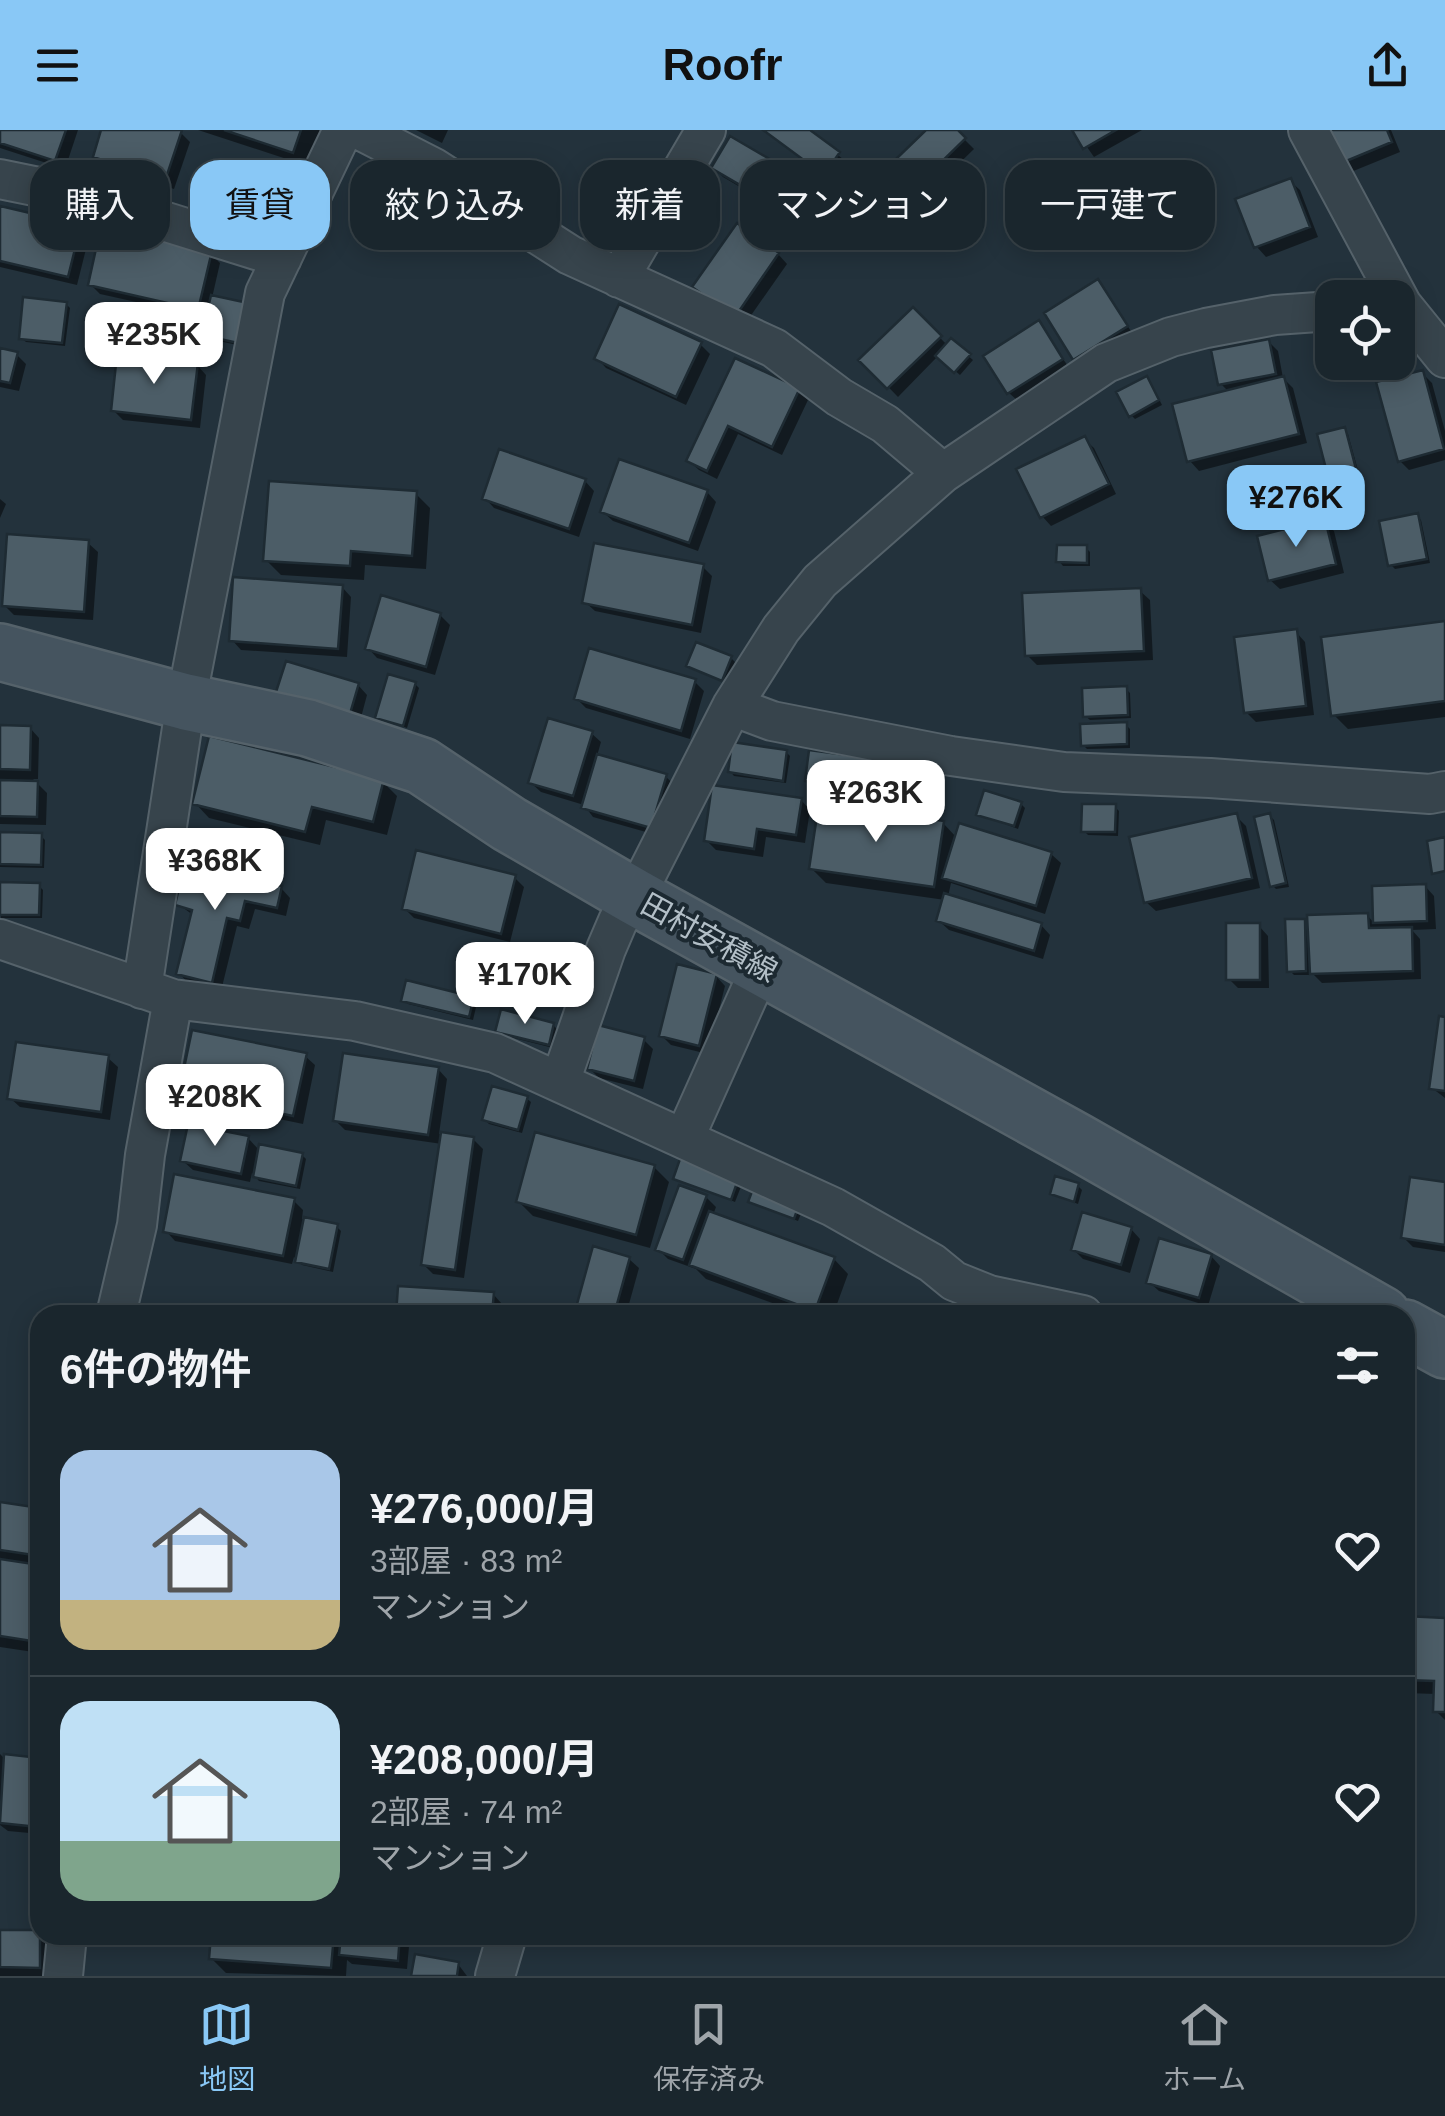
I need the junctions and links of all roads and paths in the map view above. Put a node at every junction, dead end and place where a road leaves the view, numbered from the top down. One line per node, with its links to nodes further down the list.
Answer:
1 (342, 130): 6 (street)
2 (360, 130): 7 (street)
3 (706, 130): 7 (street)
4 (1308, 130): 8 (street)
5 (0, 180): 6 (street)
6 (282, 258): 14 (street)
7 (619, 278): 12 (street)
8 (1386, 280)
9 (1315, 312): 12 (street)
10 (1415, 321): 11 (street)
11 (1441, 346)
12 (943, 473): 15 (street)
13 (0, 652): 14 (main road, 田村安積線)
14 (186, 702): 17 (main road, 田村安積線); 20 (street)
15 (732, 706): 16 (street); 17 (street)
16 (1445, 791)
17 (635, 898): 19 (main road, 田村安積線); 21 (street)
18 (0, 940): 20 (street)
19 (762, 967): 22 (street); 26 (main road, 田村安積線)
20 (158, 994): 21 (street); 24 (street)
21 (560, 1082): 22 (street)
22 (684, 1139): 23 (street)
23 (952, 1298): 25 (street)
24 (118, 1305)
25 (1035, 1305)
26 (1364, 1305)
27 (1415, 1334): 29 (main road)
28 (1415, 1348): 29 (street)
29 (1445, 1350)
30 (66, 1945): 32 (street)
31 (504, 1945): 33 (street)
32 (63, 1976)
33 (495, 1976)

